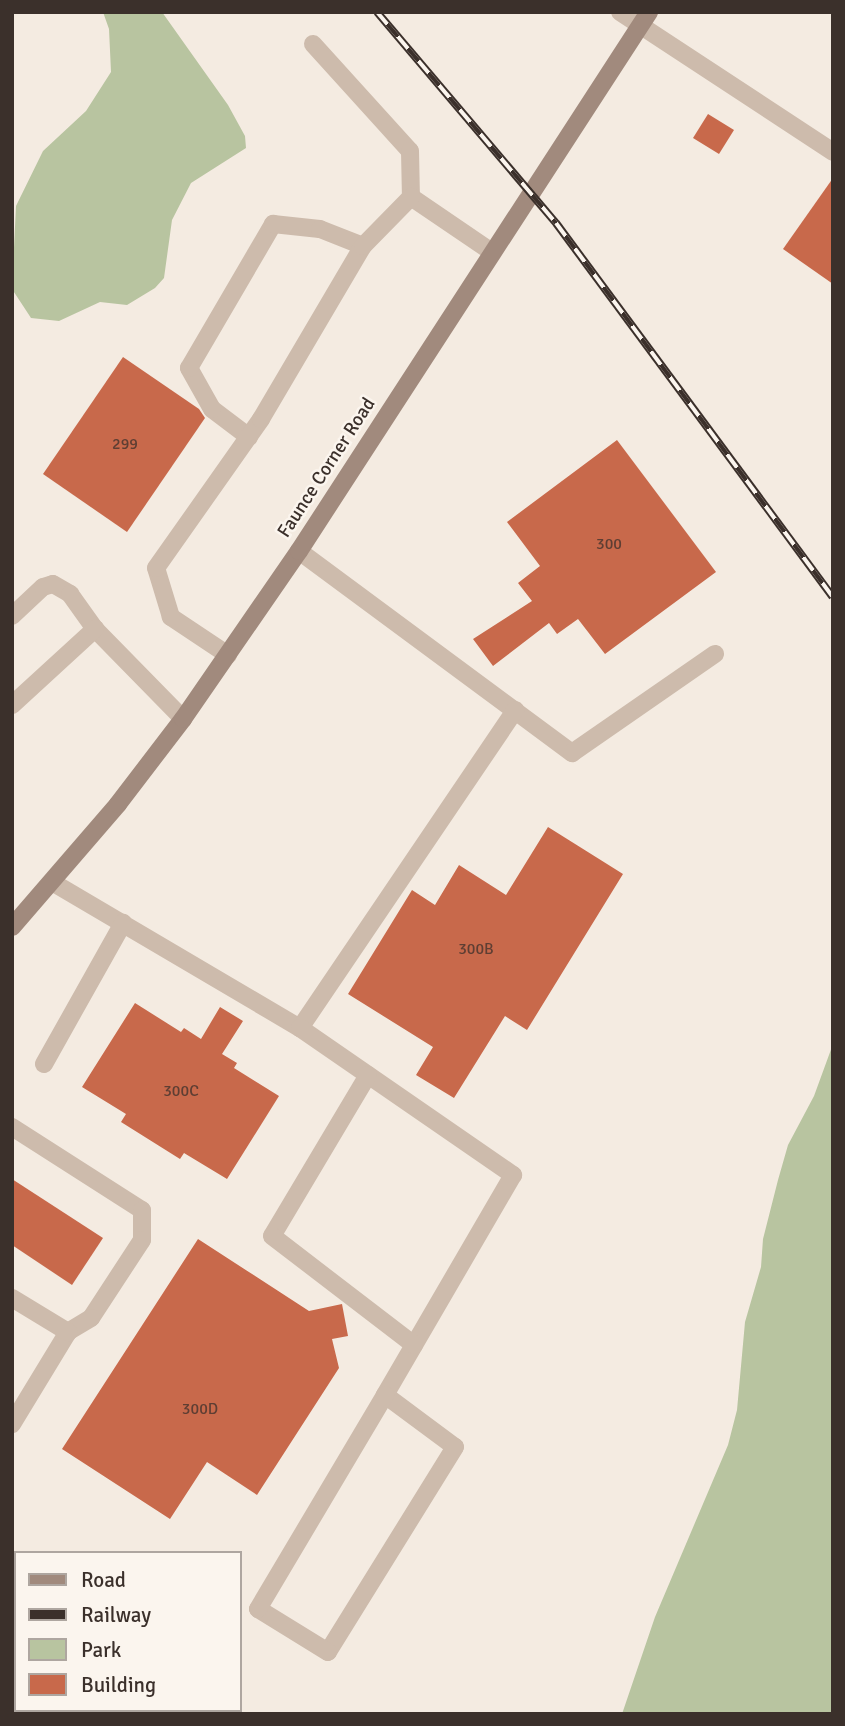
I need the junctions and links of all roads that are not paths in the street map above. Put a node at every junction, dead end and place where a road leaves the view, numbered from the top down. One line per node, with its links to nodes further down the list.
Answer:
1 (620, 12): 2 (lane)
2 (645, 19): 4 (lane); 7 (main road, Faunce Corner Road)
3 (313, 44): 5 (lane)
4 (833, 152)
5 (411, 197): 6 (lane); 7 (lane)
6 (363, 246): 8 (lane); 8 (lane)
7 (492, 252): 9 (main road, Faunce Corner Road)
8 (248, 437): 13 (lane)
9 (299, 551): 13 (main road, Faunce Corner Road); 15 (lane)
10 (12, 616): 11 (lane)
11 (95, 629): 14 (lane); 16 (lane)
12 (715, 654): 15 (lane)
13 (228, 655): 16 (main road, Faunce Corner Road)
14 (12, 705)
15 (515, 710): 20 (lane)
16 (183, 719): 17 (main road, Faunce Corner Road)
17 (52, 882): 18 (lane); 19 (main road, Faunce Corner Road)
18 (123, 923): 20 (lane); 21 (lane)
19 (12, 927)
20 (300, 1028): 22 (lane)
21 (44, 1064)
22 (368, 1075): 26 (lane); 26 (lane)
23 (12, 1127): 25 (lane)
24 (12, 1298): 25 (lane)
25 (68, 1332): 28 (lane)
26 (414, 1345): 27 (lane)
27 (385, 1395): 27 (lane)
28 (12, 1424)

